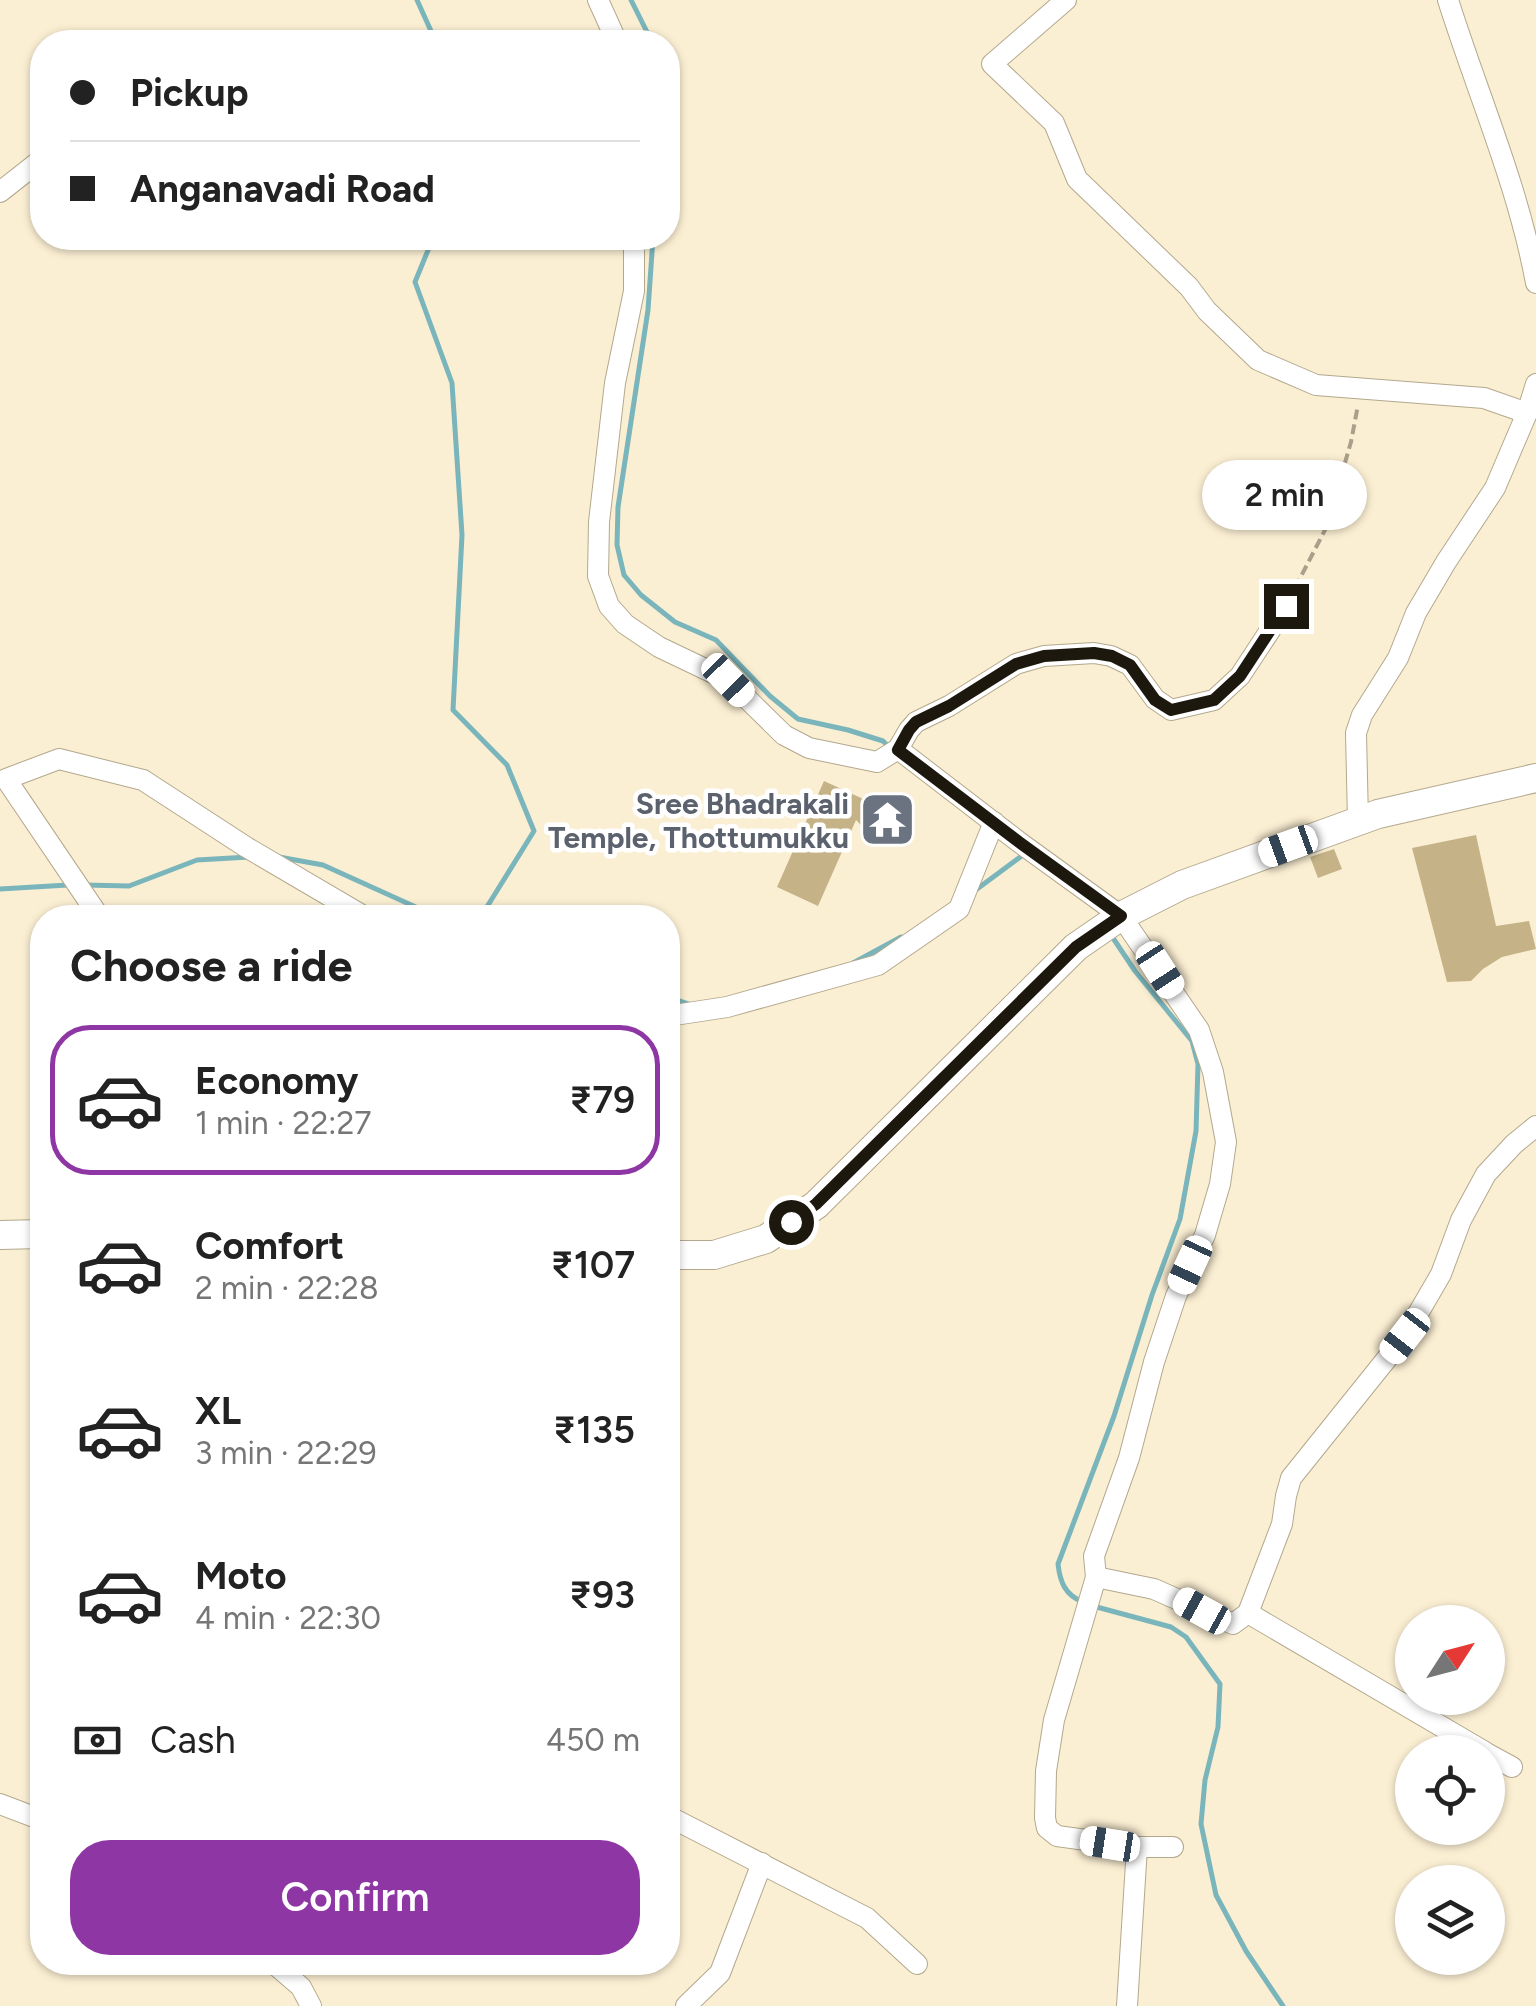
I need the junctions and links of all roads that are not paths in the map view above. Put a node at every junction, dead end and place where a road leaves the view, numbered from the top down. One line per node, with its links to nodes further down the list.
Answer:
1 (598, 0): 4 (street)
2 (1066, 0): 10 (street)
3 (1448, 0): 8 (street)
4 (611, 30)
5 (30, 168): 6 (street)
6 (0, 192)
7 (634, 250): 12 (street)
8 (1536, 283)
9 (1536, 384): 10 (street)
10 (1527, 412): 14 (street)
11 (1286, 606): 12 (street)
12 (898, 750): 15 (street)
13 (1536, 778): 14 (main road)
14 (1358, 821): 18 (main road)
15 (991, 829): 18 (street); 19 (street)
16 (91, 905): 17 (street)
17 (345, 905)
18 (1118, 918): 23 (main road); 24 (street)
19 (680, 1014)
20 (1536, 1126): 25 (street)
21 (30, 1234): 22 (main road)
22 (0, 1235)
23 (680, 1255)
24 (1092, 1591): 25 (street); 32 (street)
25 (1248, 1612): 26 (street)
26 (1456, 1735)
27 (1505, 1764): 28 (street)
28 (1512, 1768)
29 (0, 1804): 30 (street)
30 (30, 1815)
31 (680, 1822): 34 (street)
32 (1136, 1847): 33 (street); 39 (street)
33 (1173, 1847)
34 (762, 1863): 35 (street); 38 (street)
35 (916, 1964)
36 (288, 1975): 37 (street)
37 (310, 2006)
38 (686, 2006)
39 (1127, 2006)

